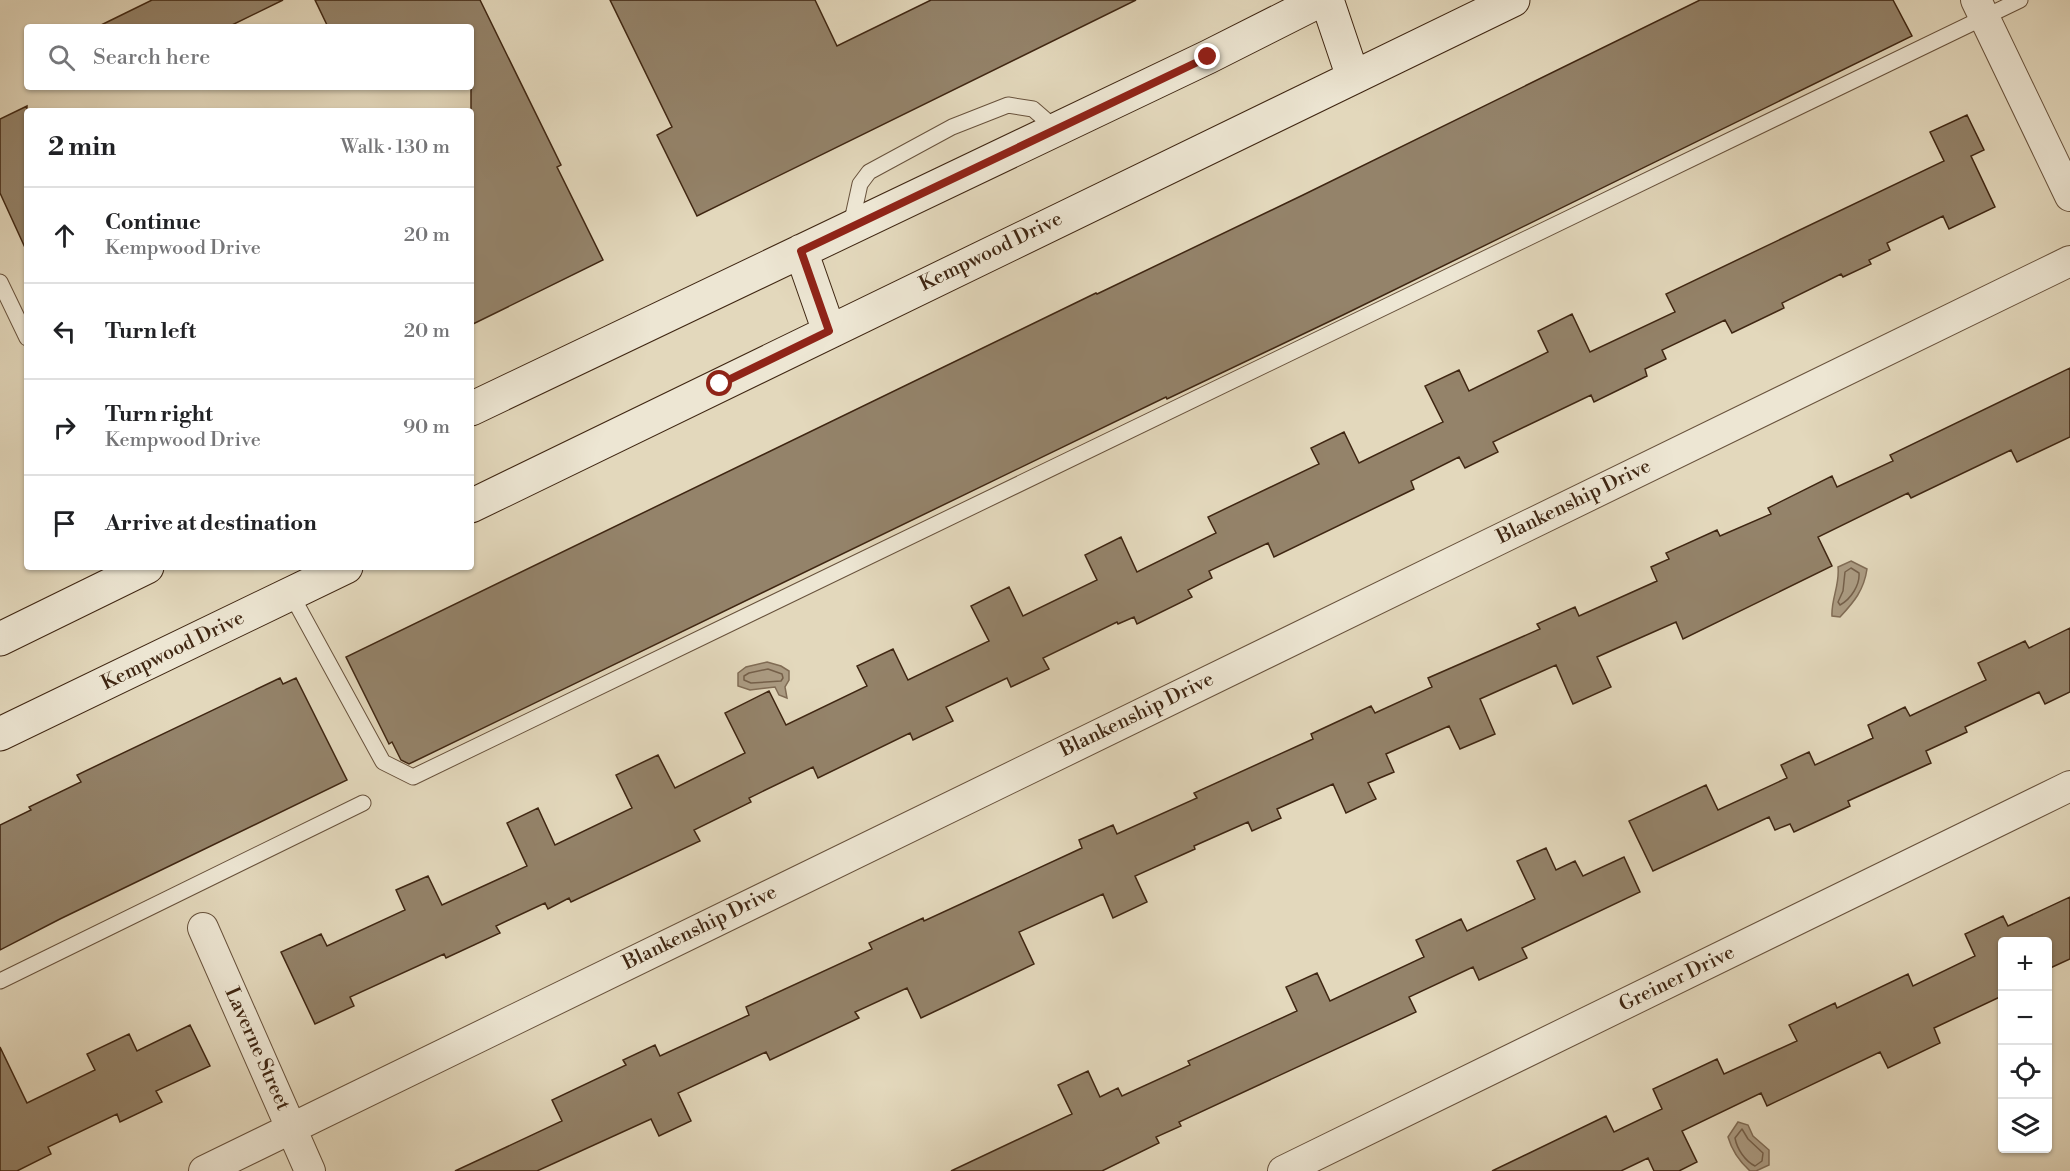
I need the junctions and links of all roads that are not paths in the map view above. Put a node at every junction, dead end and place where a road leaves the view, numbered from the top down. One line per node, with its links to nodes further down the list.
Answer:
1 (1322, 0): 7 (main road)
2 (1327, 0): 6 (main road)
3 (1513, 0): 6 (main road, Kempwood Drive)
4 (2020, 0): 5 (lane)
5 (1981, 9): 8 (street); 19 (lane)
6 (1353, 77): 13 (main road, Kempwood Drive)
7 (1056, 129): 9 (main road); 9 (lane)
8 (2070, 196)
9 (851, 227): 10 (main road)
10 (801, 251): 13 (main road); 15 (main road)
11 (2070, 261): 26 (street, Blankenship Drive)
12 (0, 282): 14 (lane)
13 (829, 331): 16 (main road, Kempwood Drive)
14 (24, 332)
15 (474, 408)
16 (474, 505)
17 (141, 570): 20 (main road)
18 (340, 570): 19 (main road, Kempwood Drive)
19 (291, 594): 21 (main road, Kempwood Drive)
20 (0, 639)
21 (0, 734)
22 (2070, 786): 29 (street, Greiner Drive)
23 (363, 804): 25 (lane)
24 (203, 928): 26 (street, Laverne Street)
25 (0, 981)
26 (291, 1128): 27 (street, Blankenship Drive); 28 (street, Laverne Street)
27 (204, 1171)
28 (309, 1171)
29 (1283, 1171)

